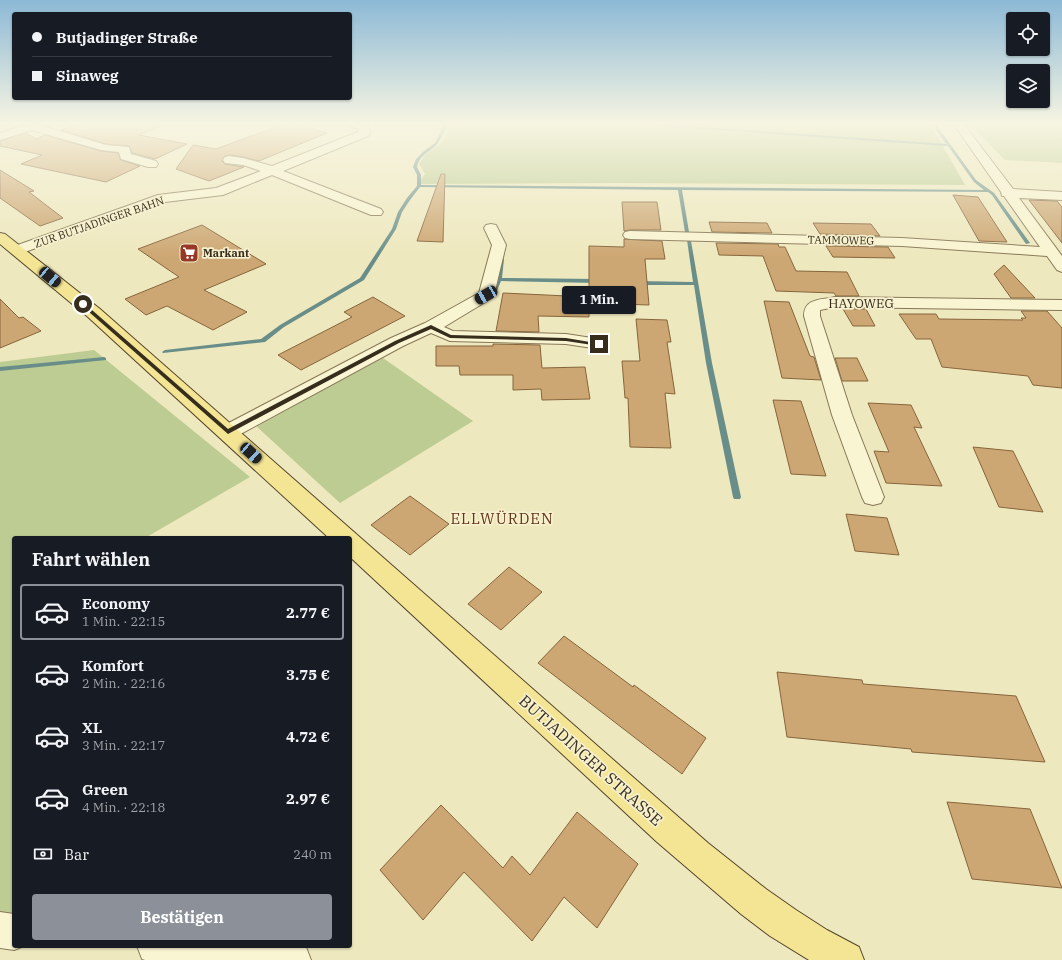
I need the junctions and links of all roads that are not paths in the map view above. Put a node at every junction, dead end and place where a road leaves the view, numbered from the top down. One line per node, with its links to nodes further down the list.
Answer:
1 (262, 168): 4 (street)
2 (281, 168): 4 (street, ZUR BUTJADINGER BAHN)
3 (989, 168): 5 (street)
4 (273, 171): 7 (street); 11 (street, ZUR BUTJADINGER BAHN)
5 (1007, 193): 6 (street); 12 (street)
6 (1062, 196)
7 (376, 212)
8 (491, 228): 15 (street)
9 (630, 235): 12 (street, TAMMOWEG)
10 (0, 237): 11 (main road)
11 (17, 250): 17 (main road)
12 (1051, 252): 13 (street)
13 (1062, 267)
14 (1062, 306): 18 (street, HAYOWEG)
15 (431, 327): 16 (street); 17 (street)
16 (599, 344)
17 (228, 432): 19 (main road)
18 (873, 497)
19 (343, 536)
20 (352, 544): 24 (main road, BUTJADINGER STRASSE)
21 (0, 930): 22 (street)
22 (12, 932)
23 (175, 948): 25 (street)
24 (824, 955)
25 (294, 960)

